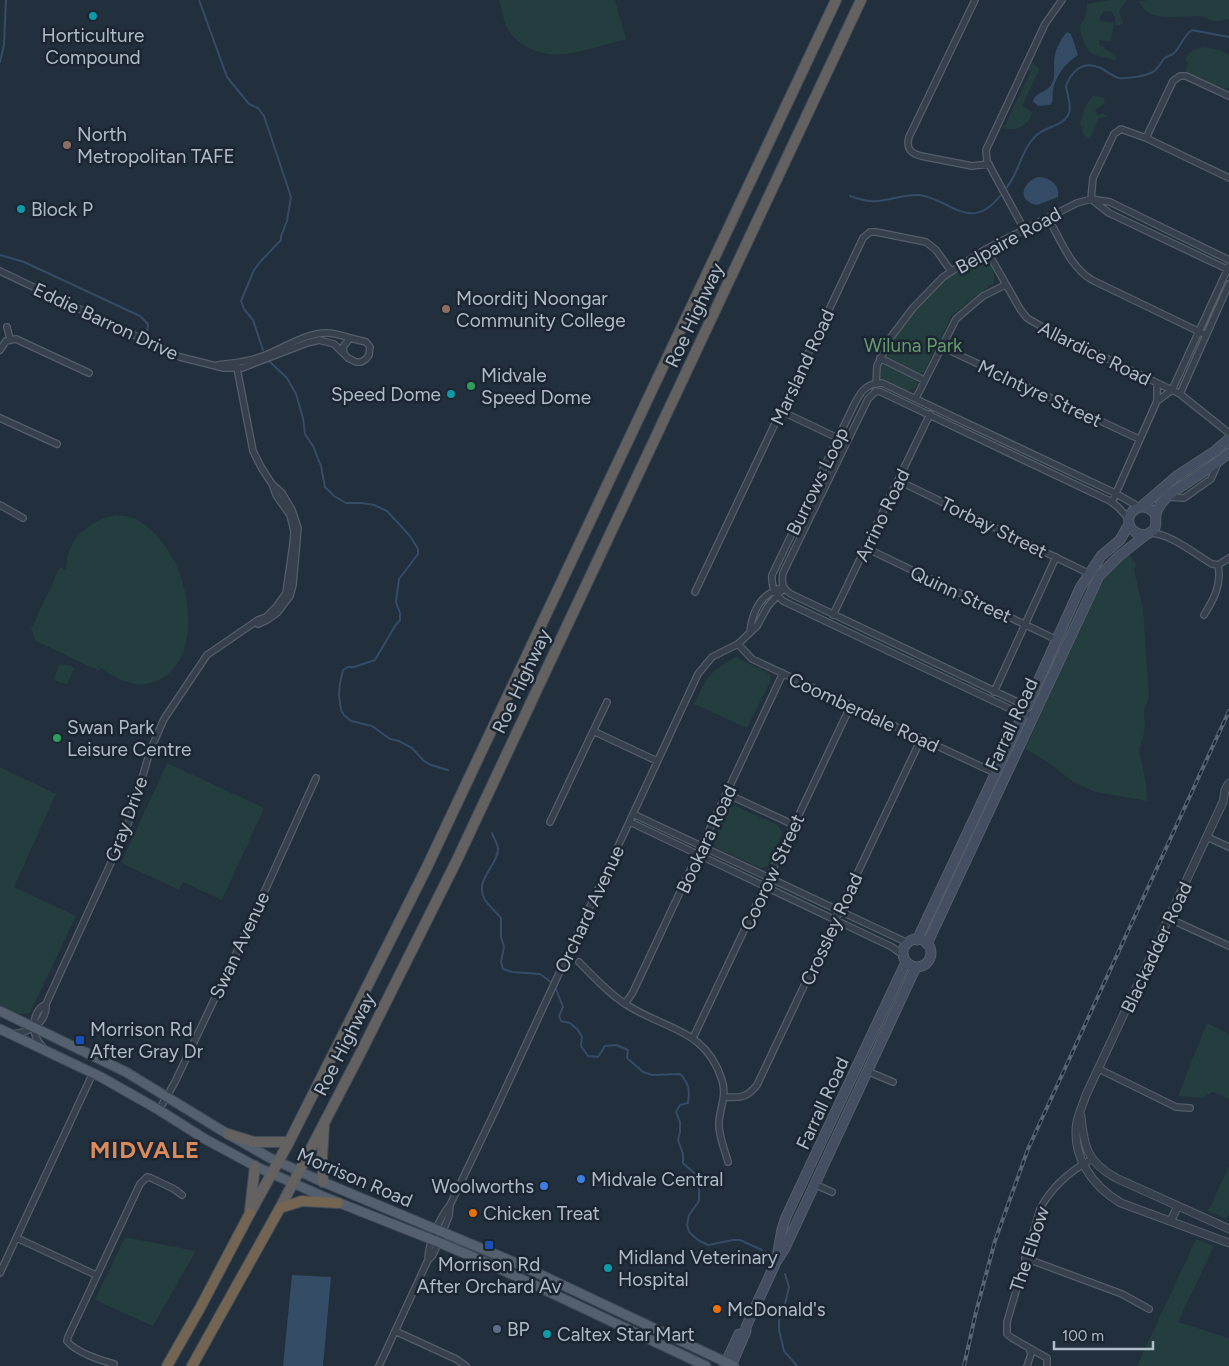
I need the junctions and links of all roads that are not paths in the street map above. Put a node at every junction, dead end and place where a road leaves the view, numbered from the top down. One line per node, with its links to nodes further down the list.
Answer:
1 (836, 0): 166 (highway, Roe Highway)
2 (861, 0): 164 (highway, Roe Highway)
3 (975, 0): 7 (street)
4 (1062, 0): 7 (street)
5 (1229, 96): 6 (street)
6 (1146, 138): 8 (street); 9 (street)
7 (989, 164): 11 (street)
8 (1229, 178)
9 (1091, 199): 10 (street, Belpaire Road); 13 (street); 14 (street)
10 (1048, 218): 11 (street, Belpaire Road); 22 (street)
11 (1024, 229): 12 (street, Belpaire Road)
12 (986, 249): 16 (street, Belpaire Road); 17 (street, Allardice Road)
13 (1229, 260)
14 (1229, 269): 19 (street)
15 (0, 272): 32 (street, Eddie Barron Drive)
16 (951, 272): 29 (street, Belpaire Road); 44 (street, Marsland Road)
17 (1006, 284): 26 (street); 36 (street, Allardice Road)
18 (1229, 284): 20 (street)
19 (1214, 299): 20 (street); 22 (street)
20 (1221, 302): 23 (street)
21 (7, 327): 25 (street)
22 (1199, 332): 23 (street); 30 (street)
23 (1206, 335): 31 (street)
24 (350, 338): 28 (street); 28 (street, Eddie Barron Drive); 32 (street, Eddie Barron Drive)
25 (10, 339): 27 (street); 33 (street)
26 (942, 347): 34 (street); 52 (street, McIntyre Street)
27 (0, 350)
28 (344, 354): 32 (street, Eddie Barron Drive)
29 (880, 358): 34 (street); 35 (street, Belpaire Road)
30 (1186, 360): 31 (street); 37 (street)
31 (1193, 364): 39 (street)
32 (239, 365): 148 (street, Gray Drive)
33 (89, 372)
34 (924, 380): 40 (street)
35 (876, 383): 38 (street, Belpaire Road); 40 (street); 43 (street, Burrows Loop)
36 (1157, 383): 37 (street, Allardice Road); 41 (street)
37 (1172, 390): 39 (street, Allardice Road); 41 (street)
38 (876, 391): 45 (street, Burrows Loop); 46 (street)
39 (1180, 394): 49 (street, Allardice Road)
40 (916, 398): 42 (street)
41 (1157, 402): 52 (street)
42 (933, 407): 46 (street, Arrino Road); 48 (street)
43 (852, 409): 45 (street); 50 (street, Burrows Loop)
44 (781, 411): 50 (street); 88 (street, Marsland Road)
45 (860, 413): 54 (street, Burrows Loop)
46 (929, 416): 51 (street); 64 (street, Arrino Road)
47 (0, 418): 55 (street)
48 (980, 429): 51 (street); 56 (street)
49 (1229, 432)
50 (838, 438): 54 (street); 61 (street, Burrows Loop)
51 (976, 438): 57 (street)
52 (1139, 439): 66 (street)
53 (1229, 439): 71 (main road)
54 (846, 442): 62 (street, Burrows Loop)
55 (57, 444)
56 (1010, 444): 57 (street); 59 (street)
57 (1007, 453): 60 (street)
58 (1229, 453): 73 (main road)
59 (1042, 459): 60 (street); 63 (street)
60 (1038, 467): 65 (street)
61 (823, 469): 62 (street); 67 (street, Burrows Loop)
62 (832, 473): 68 (street, Burrows Loop)
63 (1073, 473): 65 (street); 66 (street)
64 (898, 482): 79 (street, Arrino Road); 80 (street, Torbay Street)
65 (1069, 482): 69 (street)
66 (1115, 493): 69 (street); 71 (street)
67 (809, 498): 68 (street); 75 (street, Burrows Loop)
68 (818, 502): 76 (street, Burrows Loop)
69 (1112, 502): 74 (street)
70 (0, 505): 72 (street)
71 (1140, 507): 73 (main road); 74 (main road)
72 (23, 518)
73 (1156, 518): 77 (main road); 78 (street)
74 (1129, 522): 77 (main road); 85 (main road, Farrall Road)
75 (794, 530): 76 (street); 81 (street, Burrows Loop)
76 (802, 534): 83 (street, Burrows Loop)
77 (1148, 534): 78 (street); 111 (main road, Farrall Road)
78 (1166, 536): 84 (street)
79 (866, 548): 90 (street, Arrino Road); 93 (street, Quinn Street)
80 (1056, 556): 85 (street, Torbay Street); 93 (street)
81 (780, 558): 83 (street); 87 (street, Burrows Loop)
82 (1229, 558): 84 (street)
83 (789, 563): 86 (street, Burrows Loop)
84 (1218, 565): 91 (street)
85 (1088, 573): 97 (main road, Farrall Road)
86 (784, 587): 87 (street, Orchard Avenue); 89 (street, Orchard Avenue); 90 (street)
87 (774, 590): 89 (street); 94 (street, Orchard Avenue)
88 (695, 592)
89 (778, 596): 92 (street); 94 (street, Orchard Avenue)
90 (834, 614): 92 (street, Arrino Road); 95 (street)
91 (1204, 615)
92 (830, 622): 96 (street)
93 (1025, 624): 97 (street, Quinn Street); 106 (street)
94 (750, 631): 98 (street, Orchard Avenue)
95 (869, 631): 96 (street); 99 (street)
96 (865, 639): 100 (street)
97 (1057, 640): 110 (main road, Farrall Road)
98 (738, 644): 103 (street, Coomberdale Road); 114 (street, Orchard Avenue)
99 (900, 646): 100 (street); 101 (street)
100 (896, 654): 102 (street)
101 (931, 660): 102 (street); 104 (street)
102 (927, 669): 105 (street)
103 (783, 673): 109 (street, Coomberdale Road); 118 (street, Bookara Road)
104 (962, 675): 105 (street); 106 (street)
105 (958, 683): 107 (street)
106 (995, 691): 107 (street); 110 (street)
107 (991, 699): 110 (street)
108 (607, 702): 112 (street)
109 (851, 705): 113 (street, Coomberdale Road); 122 (street, Coorow Street)
110 (1025, 710): 111 (street); 115 (main road, Farrall Road)
111 (1034, 714): 139 (main road, Farrall Road)
112 (593, 731): 114 (street); 120 (street)
113 (920, 739): 115 (street, Coomberdale Road); 133 (street, Crossley Road)
114 (657, 761): 119 (street, Orchard Avenue)
115 (995, 773): 138 (main road, Farrall Road)
116 (316, 778): 157 (street, Swan Avenue)
117 (1229, 783): 123 (street, Blackadder Road)
118 (727, 794): 122 (street); 124 (street, Bookara Road)
119 (634, 814): 121 (street, Orchard Avenue); 124 (street)
120 (550, 822)
121 (630, 822): 126 (street); 191 (street, Orchard Avenue)
122 (794, 825): 129 (street, Coorow Street)
123 (1207, 837): 125 (street); 134 (street, Blackadder Road)
124 (702, 847): 126 (street, Bookara Road); 127 (street)
125 (1229, 847)
126 (698, 855): 128 (street); 146 (street, Bookara Road)
127 (736, 863): 128 (street); 129 (street)
128 (732, 871): 130 (street)
129 (769, 878): 130 (street, Coorow Street); 131 (street)
130 (765, 887): 132 (street); 151 (street, Coorow Street)
131 (805, 895): 132 (street); 133 (street)
132 (801, 904): 135 (street)
133 (839, 911): 135 (street, Crossley Road); 136 (street)
134 (1170, 919): 140 (street); 153 (street, Blackadder Road)
135 (835, 920): 137 (street); 158 (street, Crossley Road)
136 (876, 929): 137 (street); 138 (street)
137 (873, 938): 141 (street)
138 (912, 941): 139 (main road); 141 (main road)
139 (927, 944): 143 (main road)
140 (1229, 946)
141 (905, 958): 143 (main road); 144 (main road, Farrall Road)
142 (579, 962): 146 (street)
143 (916, 967): 145 (main road, Farrall Road)
144 (898, 980): 145 (main road); 162 (main road, Farrall Road)
145 (908, 984): 154 (main road, Farrall Road)
146 (626, 1004): 151 (street)
147 (0, 1011): 148 (main road, Morrison Road)
148 (34, 1027): 150 (street); 152 (street); 157 (main road, Morrison Road)
149 (0, 1029): 150 (main road, Morrison Road)
150 (12, 1034): 152 (main road, Morrison Road)
151 (692, 1038): 158 (street)
152 (48, 1052): 155 (main road, Morrison Road)
153 (1099, 1069): 159 (street); 161 (street, Blackadder Road)
154 (867, 1071): 156 (street); 163 (main road, Farrall Road)
155 (93, 1074): 160 (main road, Morrison Road); 192 (street)
156 (893, 1082)
157 (167, 1096): 160 (street, Swan Avenue); 165 (main road, Morrison Road)
158 (724, 1097): 171 (street)
159 (1190, 1108)
160 (159, 1110): 173 (main road, Morrison Road)
161 (1081, 1110): 169 (street, Blackadder Road); 172 (street, Blackadder Road)
162 (834, 1115): 163 (main road); 167 (main road, Farrall Road)
163 (844, 1119): 168 (main road, Farrall Road)
164 (324, 1122): 174 (highway, Roe Highway); 176 (highway)
165 (228, 1134): 166 (highway); 170 (main road, Morrison Road)
166 (289, 1142): 170 (highway, Roe Highway)
167 (818, 1148): 168 (main road); 179 (main road, Farrall Road)
168 (828, 1153): 178 (main road, Farrall Road)
169 (1092, 1160): 172 (street, The Elbow); 184 (street)
170 (278, 1162): 174 (main road, Morrison Road); 175 (highway, Roe Highway)
171 (728, 1162)
172 (1083, 1164): 187 (street, Blackadder Road); 195 (street, The Elbow)
173 (255, 1166): 175 (main road, Morrison Road); 186 (highway)
174 (298, 1170): 176 (main road, Morrison Road); 177 (highway, Roe Highway)
175 (272, 1174): 177 (main road, Morrison Road); 186 (highway, Roe Highway)
176 (323, 1182): 191 (main road, Morrison Road)
177 (292, 1183): 183 (main road, Morrison Road); 185 (highway, Roe Highway)
178 (814, 1183): 180 (street); 182 (main road, Farrall Road)
179 (799, 1190): 182 (main road); 188 (main road, Farrall Road)
180 (832, 1192)
181 (182, 1195): 198 (street)
182 (808, 1195): 189 (main road, Farrall Road)
183 (338, 1203): 185 (highway); 193 (main road, Morrison Road)
184 (1178, 1206): 187 (street); 190 (street)
185 (280, 1208): 199 (highway, Roe Highway)
186 (250, 1213): 205 (highway, Roe Highway)
187 (1171, 1220): 194 (street, Blackadder Road)
188 (784, 1224): 189 (main road); 196 (main road, Farrall Road)
189 (794, 1227): 196 (main road, Farrall Road)
190 (1229, 1229)
191 (440, 1230): 193 (street, Orchard Avenue); 204 (main road, Morrison Road)
192 (17, 1238): 197 (street); 198 (street)
193 (436, 1241): 201 (street, Orchard Avenue); 210 (main road, Morrison Road)
194 (1229, 1243)
195 (1025, 1258): 200 (street); 202 (street, The Elbow)
196 (776, 1262): 204 (main road, Farrall Road)
197 (0, 1273)
198 (96, 1275): 203 (street)
199 (226, 1305): 206 (highway, Roe Highway); 207 (highway)
200 (1149, 1309)
201 (395, 1330): 208 (street, Orchard Avenue); 209 (street)
202 (1029, 1348): 211 (street); 212 (street, The Elbow)
203 (114, 1364)
204 (729, 1365)
205 (167, 1366)
206 (192, 1366)
207 (197, 1366)
208 (379, 1366)
209 (466, 1366)
210 (706, 1366)
211 (1027, 1366)
212 (1047, 1366)

